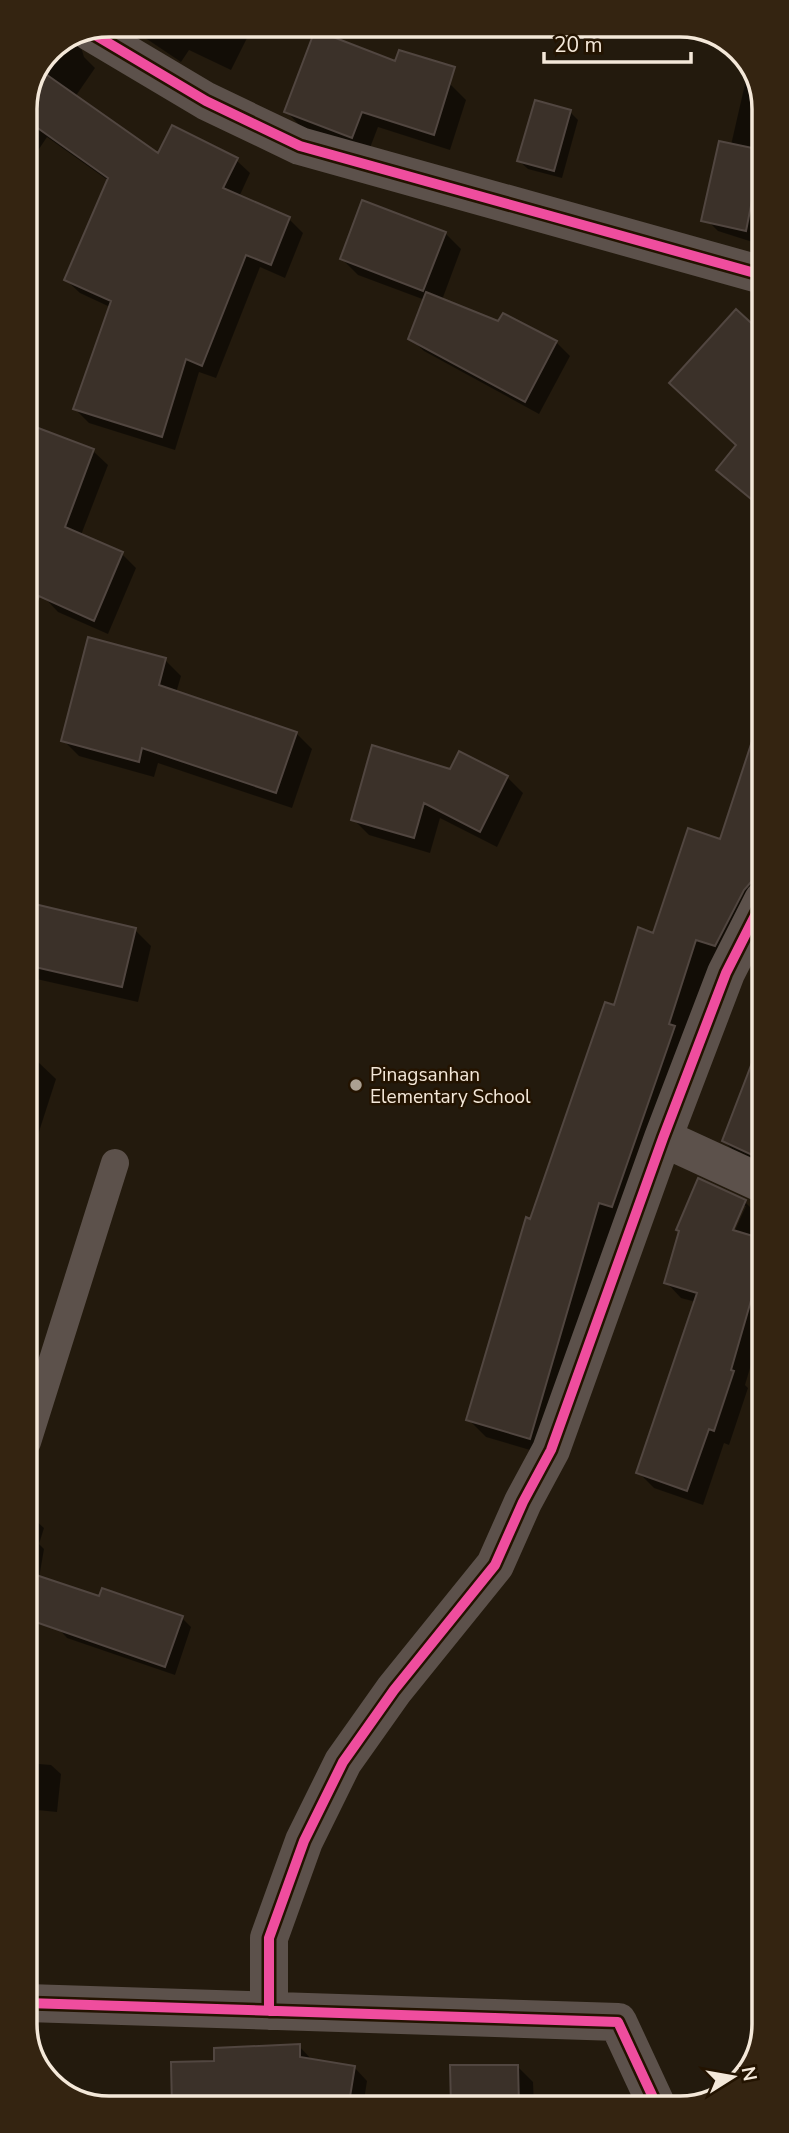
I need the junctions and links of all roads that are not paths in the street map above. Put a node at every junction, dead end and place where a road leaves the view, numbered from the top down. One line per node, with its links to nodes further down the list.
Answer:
1 (99, 37): 2 (street)
2 (752, 272)
3 (752, 922): 4 (street)
4 (663, 1138): 6 (street); 9 (street)
5 (114, 1163): 7 (lane)
6 (752, 1179)
7 (37, 1410)
8 (37, 2003): 9 (street)
9 (269, 2011): 10 (street)
10 (652, 2096)

